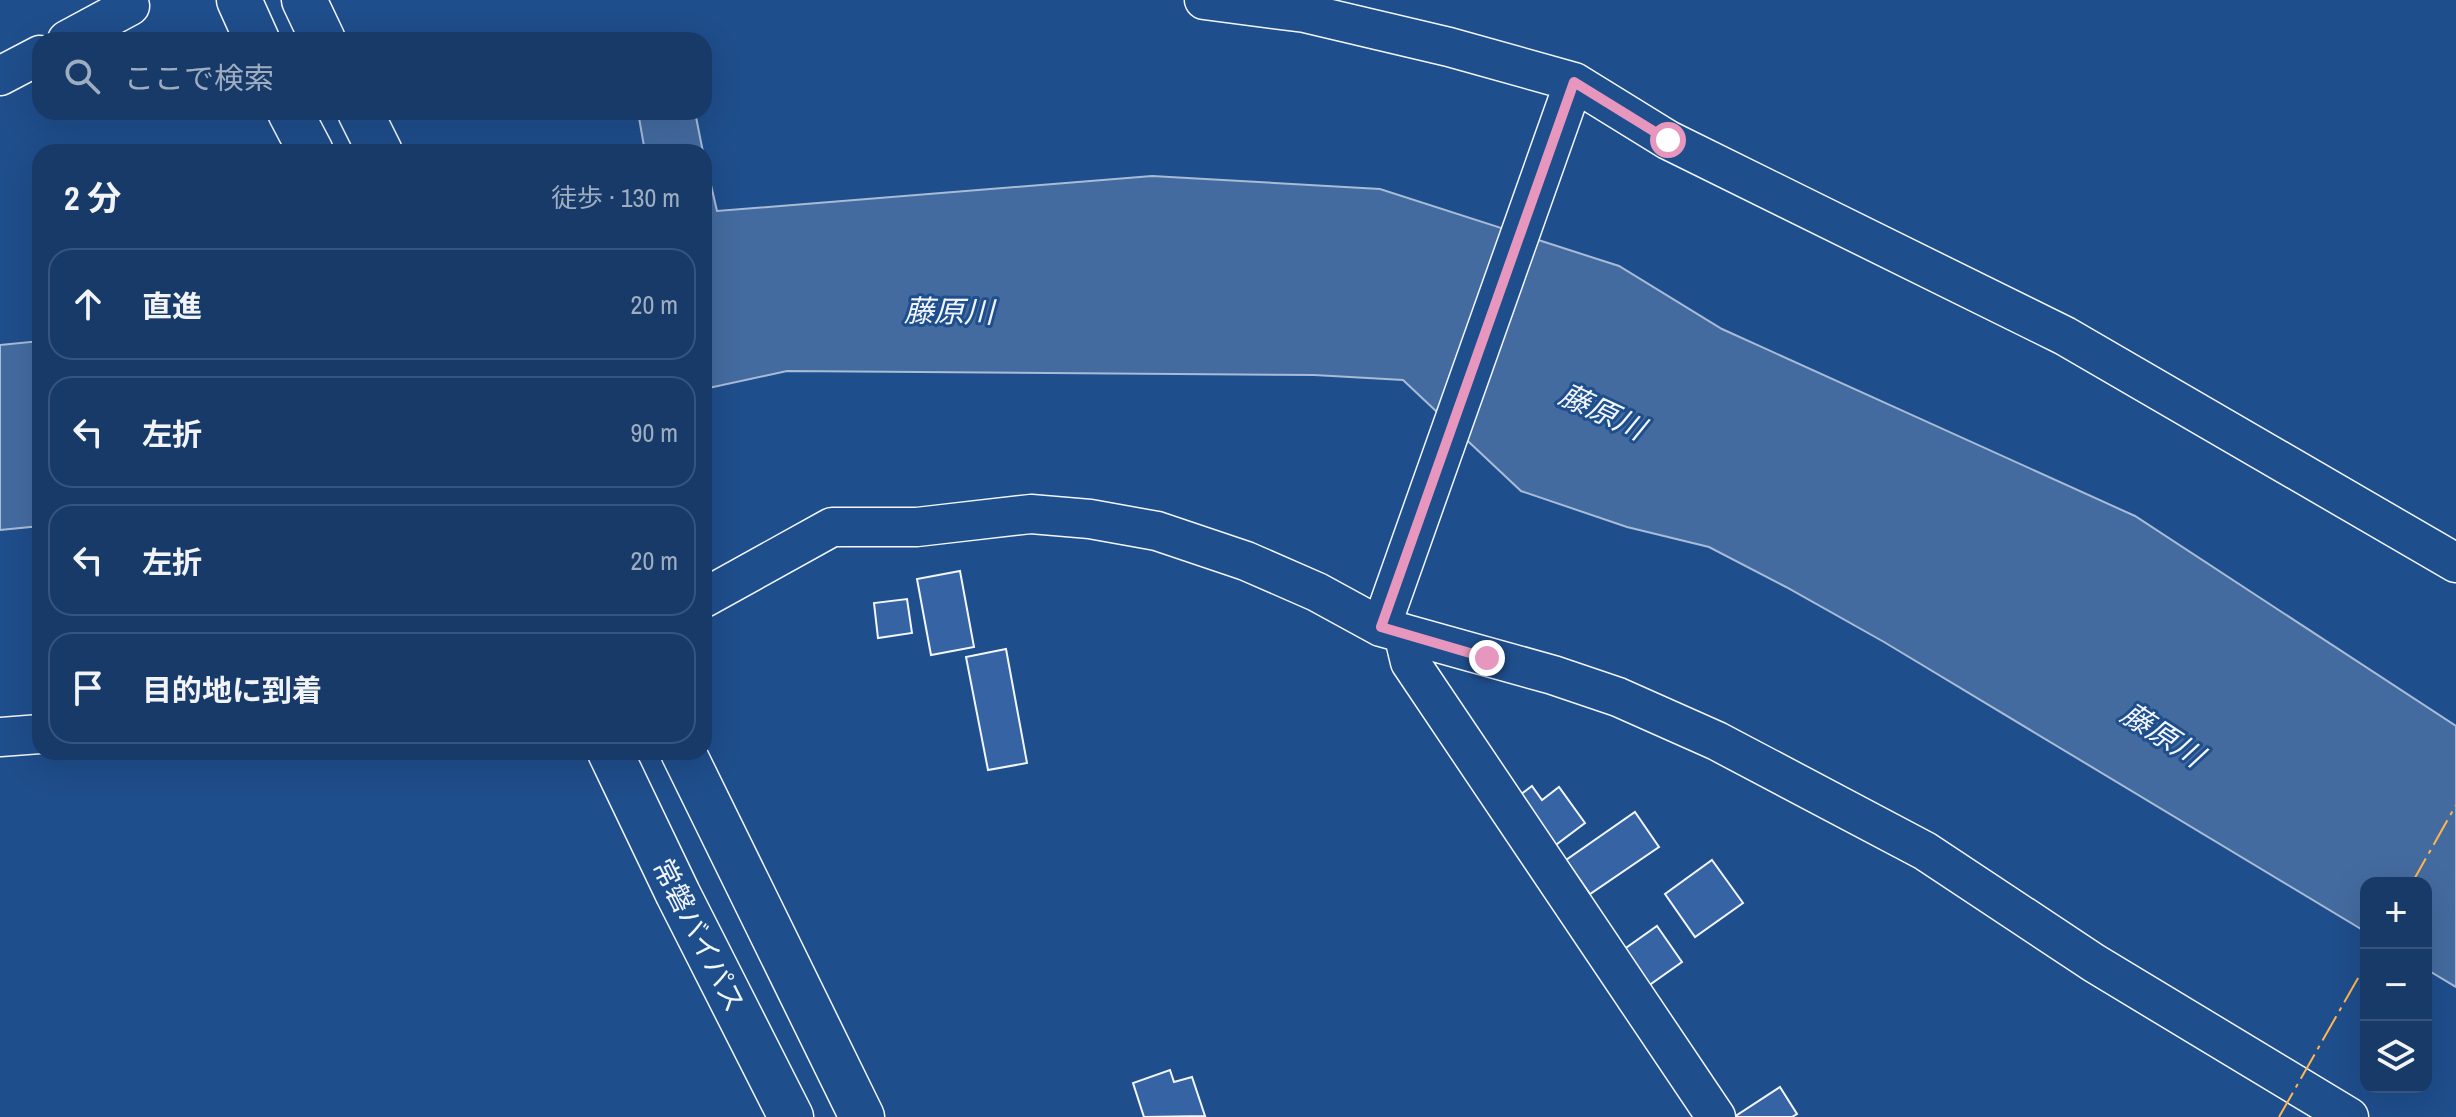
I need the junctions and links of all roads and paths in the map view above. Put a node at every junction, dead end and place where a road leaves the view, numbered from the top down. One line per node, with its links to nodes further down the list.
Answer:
1 (127, 0): 5 (street)
2 (239, 0): 6 (highway)
3 (304, 0): 7 (highway)
4 (1204, 0): 10 (street)
5 (82, 32)
6 (253, 32)
7 (319, 32)
8 (32, 59): 9 (street)
9 (0, 76)
10 (1574, 82): 15 (street); 17 (street)
11 (294, 120): 13 (highway)
12 (364, 120): 14 (highway)
13 (307, 144)
14 (376, 144)
15 (2456, 563)
16 (712, 594): 17 (street)
17 (1392, 630): 24 (street); 25 (street)
18 (32, 735): 19 (street)
19 (0, 737)
20 (614, 760): 22 (highway, 常磐バイパス)
21 (687, 760): 23 (highway)
22 (791, 1117)
23 (862, 1117)
24 (1716, 1117)
25 (2349, 1117)

